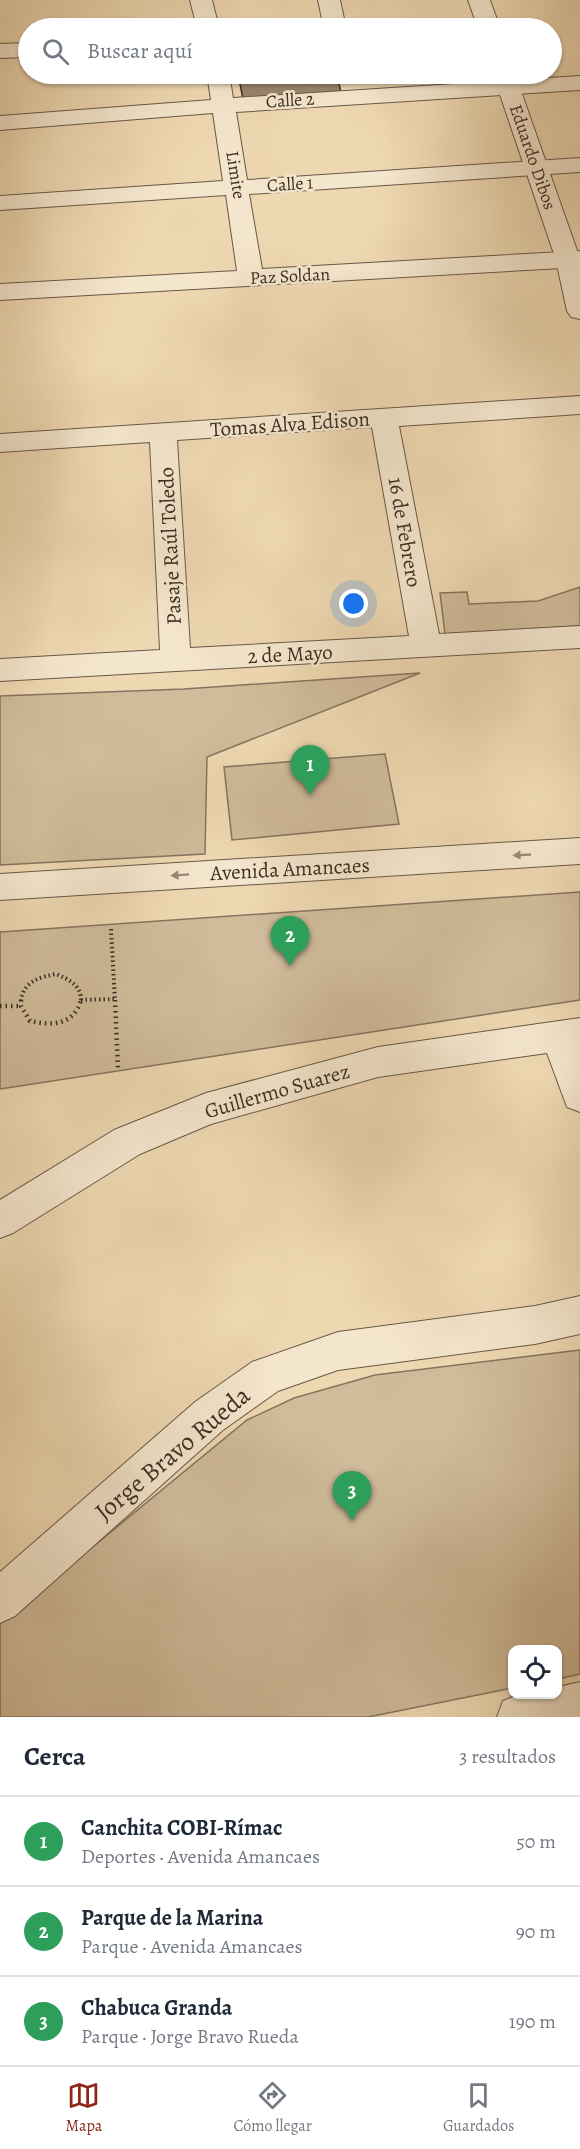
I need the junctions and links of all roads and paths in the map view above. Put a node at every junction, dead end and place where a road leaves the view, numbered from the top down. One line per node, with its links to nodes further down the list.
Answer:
1 (201, 0): 4 (street)
2 (329, 0): 5 (street)
3 (479, 0): 6 (street)
4 (206, 18)
5 (333, 18)
6 (485, 18)
7 (18, 50): 8 (street)
8 (0, 51)
9 (562, 82): 10 (street, Calle 2)
10 (580, 83)
11 (220, 84): 16 (street, Limite)
12 (346, 84): 15 (street)
13 (467, 84): 15 (street, Calle 2)
14 (507, 84): 19 (street, Eduardo Dibos)
15 (349, 96): 16 (street, Calle 2)
16 (224, 105): 17 (street, Calle 2); 20 (street, Limite)
17 (0, 123)
18 (580, 165): 19 (street, Calle 1)
19 (536, 168): 20 (street, Calle 1); 22 (street, Eduardo Dibos)
20 (238, 187): 21 (street, Calle 1); 23 (street, Limite)
21 (0, 203)
22 (574, 260): 23 (street, Paz Soldan); 25 (street, Eduardo Dibos)
23 (251, 278): 24 (street, Paz Soldan)
24 (0, 292)
25 (580, 311)
26 (580, 405): 27 (street, Tomas Alva Edison)
27 (384, 418): 28 (street, Tomas Alva Edison); 31 (street, 16 de Febrero)
28 (163, 432): 29 (street, Tomas Alva Edison); 32 (street, Pasaje Raúl Toledo)
29 (0, 443)
30 (580, 637): 31 (street, 2 de Mayo)
31 (426, 646): 32 (street, 2 de Mayo)
32 (176, 660): 33 (street, 2 de Mayo)
33 (0, 670)
34 (580, 851): 35 (street, Avenida Amancaes, one-way to 35)
35 (0, 886)
36 (111, 929): 37 (path)
37 (115, 999): 38 (path); 42 (path)
38 (81, 1000): 40 (path); 40 (path)
39 (0, 1006): 40 (path)
40 (21, 1006)
41 (569, 1035): 43 (street); 44 (street, Guillermo Suarez)
42 (118, 1069)
43 (580, 1096)
44 (0, 1221)
45 (580, 1315): 46 (street, Jorge Bravo Rueda)
46 (0, 1601)
47 (580, 1704): 48 (street)
48 (519, 1717)

